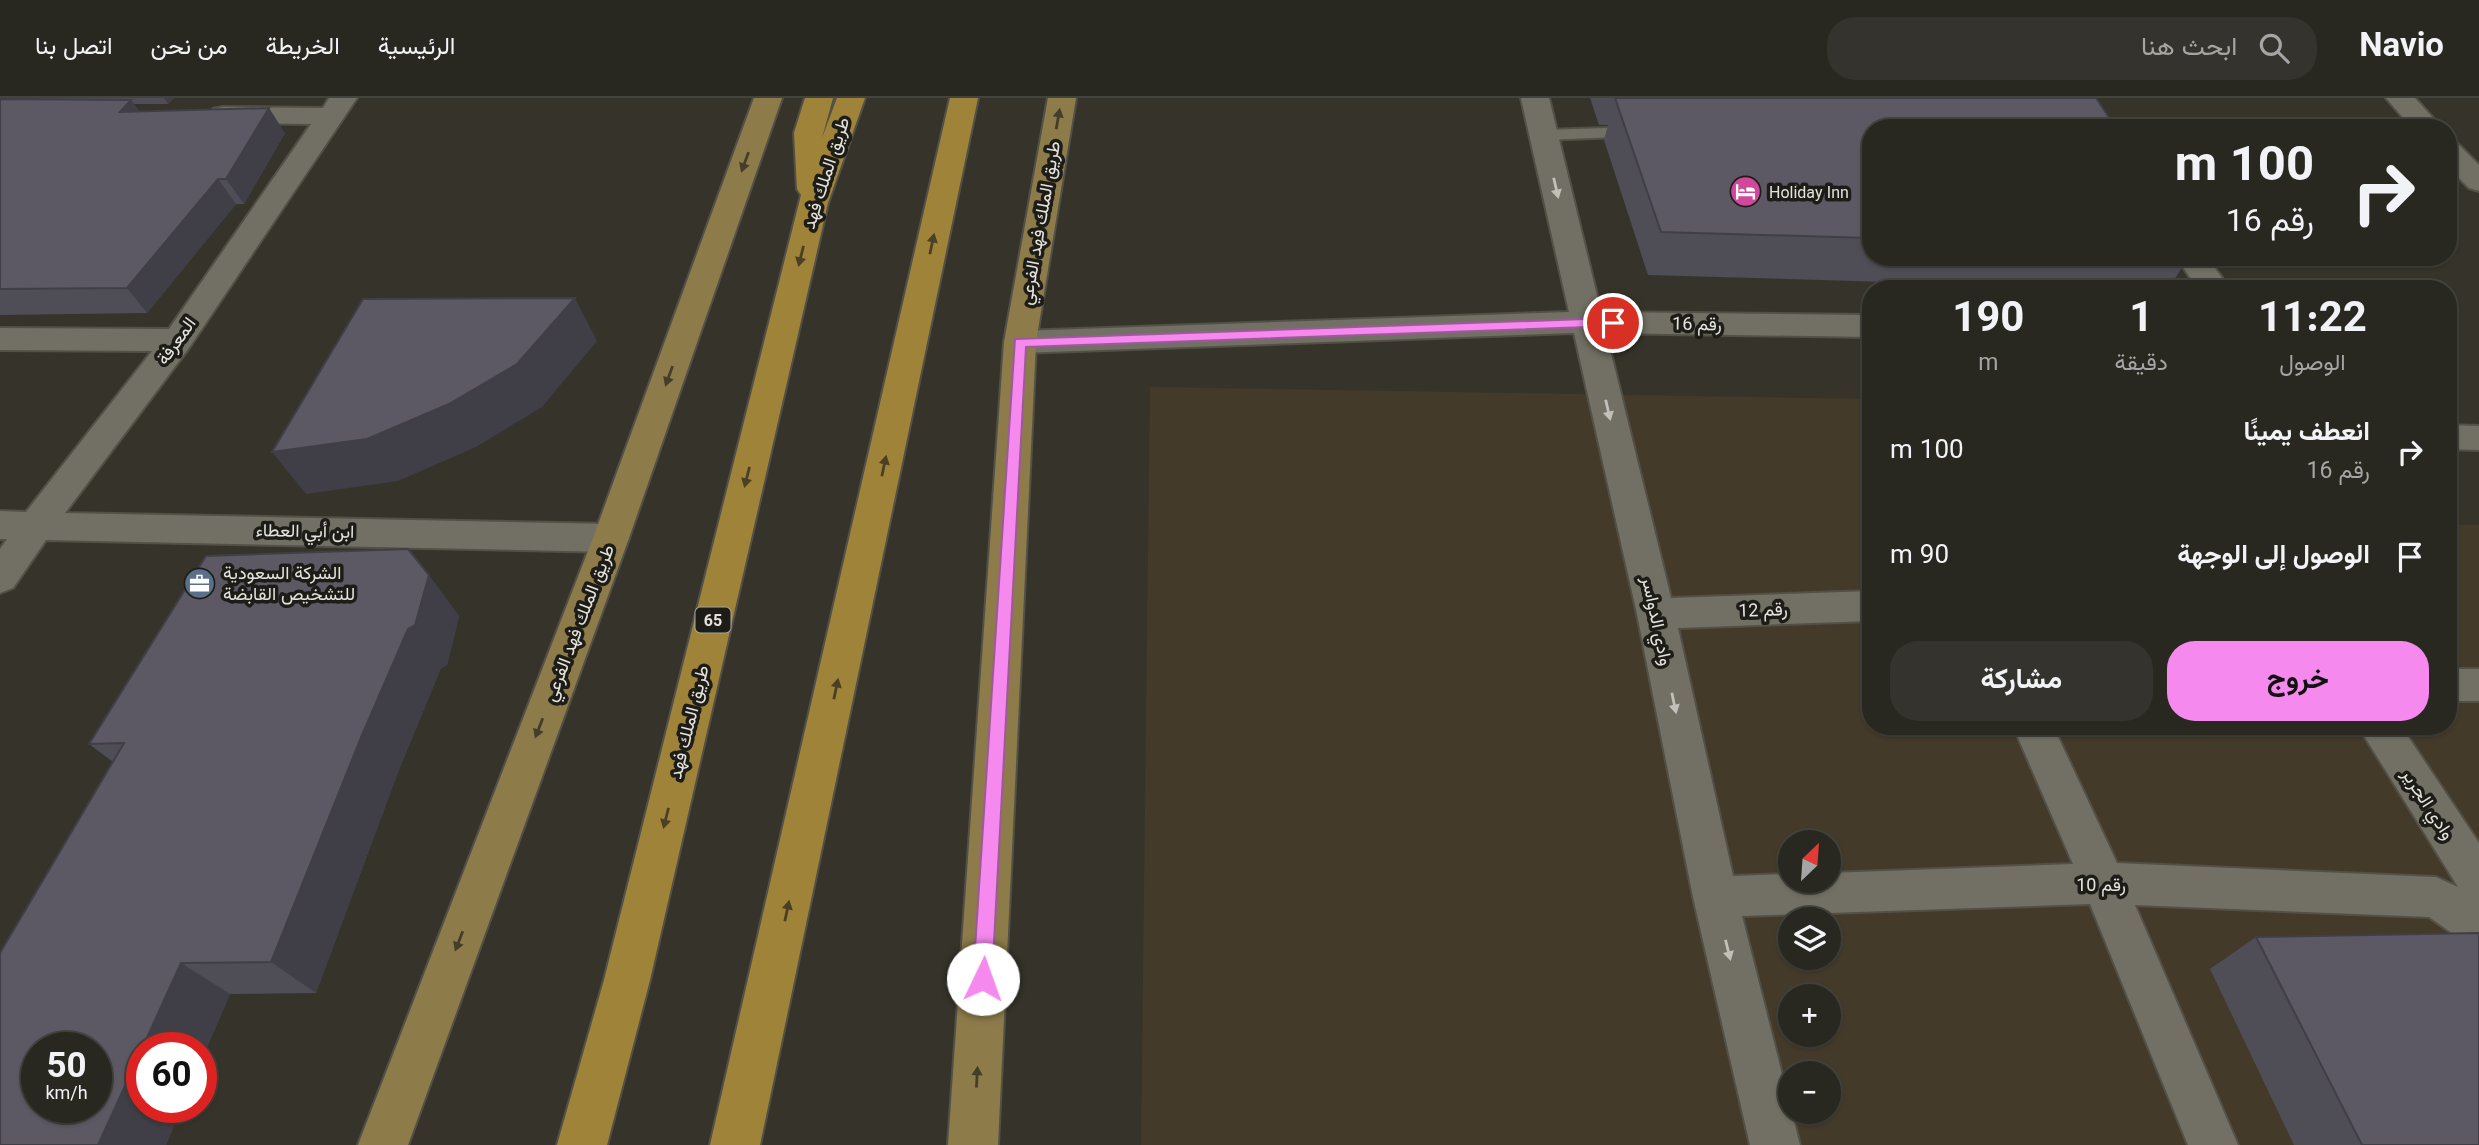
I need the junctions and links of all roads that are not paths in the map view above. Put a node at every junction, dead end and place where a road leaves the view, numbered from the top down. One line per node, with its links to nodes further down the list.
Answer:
1 (768, 98): 25 (main road, طريق الملك فهد الفرعي, one-way to 25)
2 (819, 98): 15 (highway)
3 (851, 98): 15 (highway, طريق الملك فهد / 65)
4 (1062, 98): 20 (main road, طريق الملك فهد الفرعي, one-way to 4)
5 (1535, 98): 12 (street, وادي الدواسر)
6 (2400, 98): 10 (street)
7 (965, 101): 37 (highway, one-way to 7)
8 (336, 107): 9 (street); 19 (street, المعرفة)
9 (192, 115)
10 (2420, 119)
11 (1657, 131): 12 (lane)
12 (1544, 135): 16 (street, وادي الدواسر, one-way to 16)
13 (2457, 159): 14 (street)
14 (2479, 182)
15 (813, 204): 38 (highway, طريق الملك فهد / 65, one-way to 38)
16 (1587, 322): 17 (street, رقم 16); 20 (street, رقم 16); 28 (street, وادي الدواسر, one-way to 28)
17 (1862, 326)
18 (0, 339): 19 (street)
19 (178, 340): 24 (street, المعرفة)
20 (1020, 342): 44 (main road, طريق الملك فهد الفرعي, one-way to 20)
21 (2457, 437): 22 (street)
22 (2479, 438)
23 (0, 525): 24 (street, ابن أبي العطاء)
24 (36, 525): 25 (street, ابن أبي العطاء); 26 (street, المعرفة)
25 (611, 538): 39 (main road, طريق الملك فهد الفرعي, one-way to 39)
26 (0, 578)
27 (1862, 606): 28 (street, رقم 12)
28 (1656, 614): 35 (street, وادي الدواسر, one-way to 35)
29 (2457, 685): 30 (street)
30 (2479, 685)
31 (2037, 735): 34 (street)
32 (2384, 735): 33 (street, وادي الجرير)
33 (2479, 881)
34 (2104, 883): 35 (street, رقم 10); 36 (street, رقم 10); 46 (street)
35 (1715, 897): 45 (street, وادي الدواسر, one-way to 45)
36 (2479, 926)
37 (779, 952): 42 (highway); 43 (highway)
38 (627, 980): 40 (highway); 41 (highway, طريق الملك فهد / 65)
39 (383, 1145)
40 (562, 1145)
41 (582, 1145)
42 (735, 1145)
43 (748, 1145)
44 (973, 1145)
45 (1775, 1145)
46 (2213, 1145)

